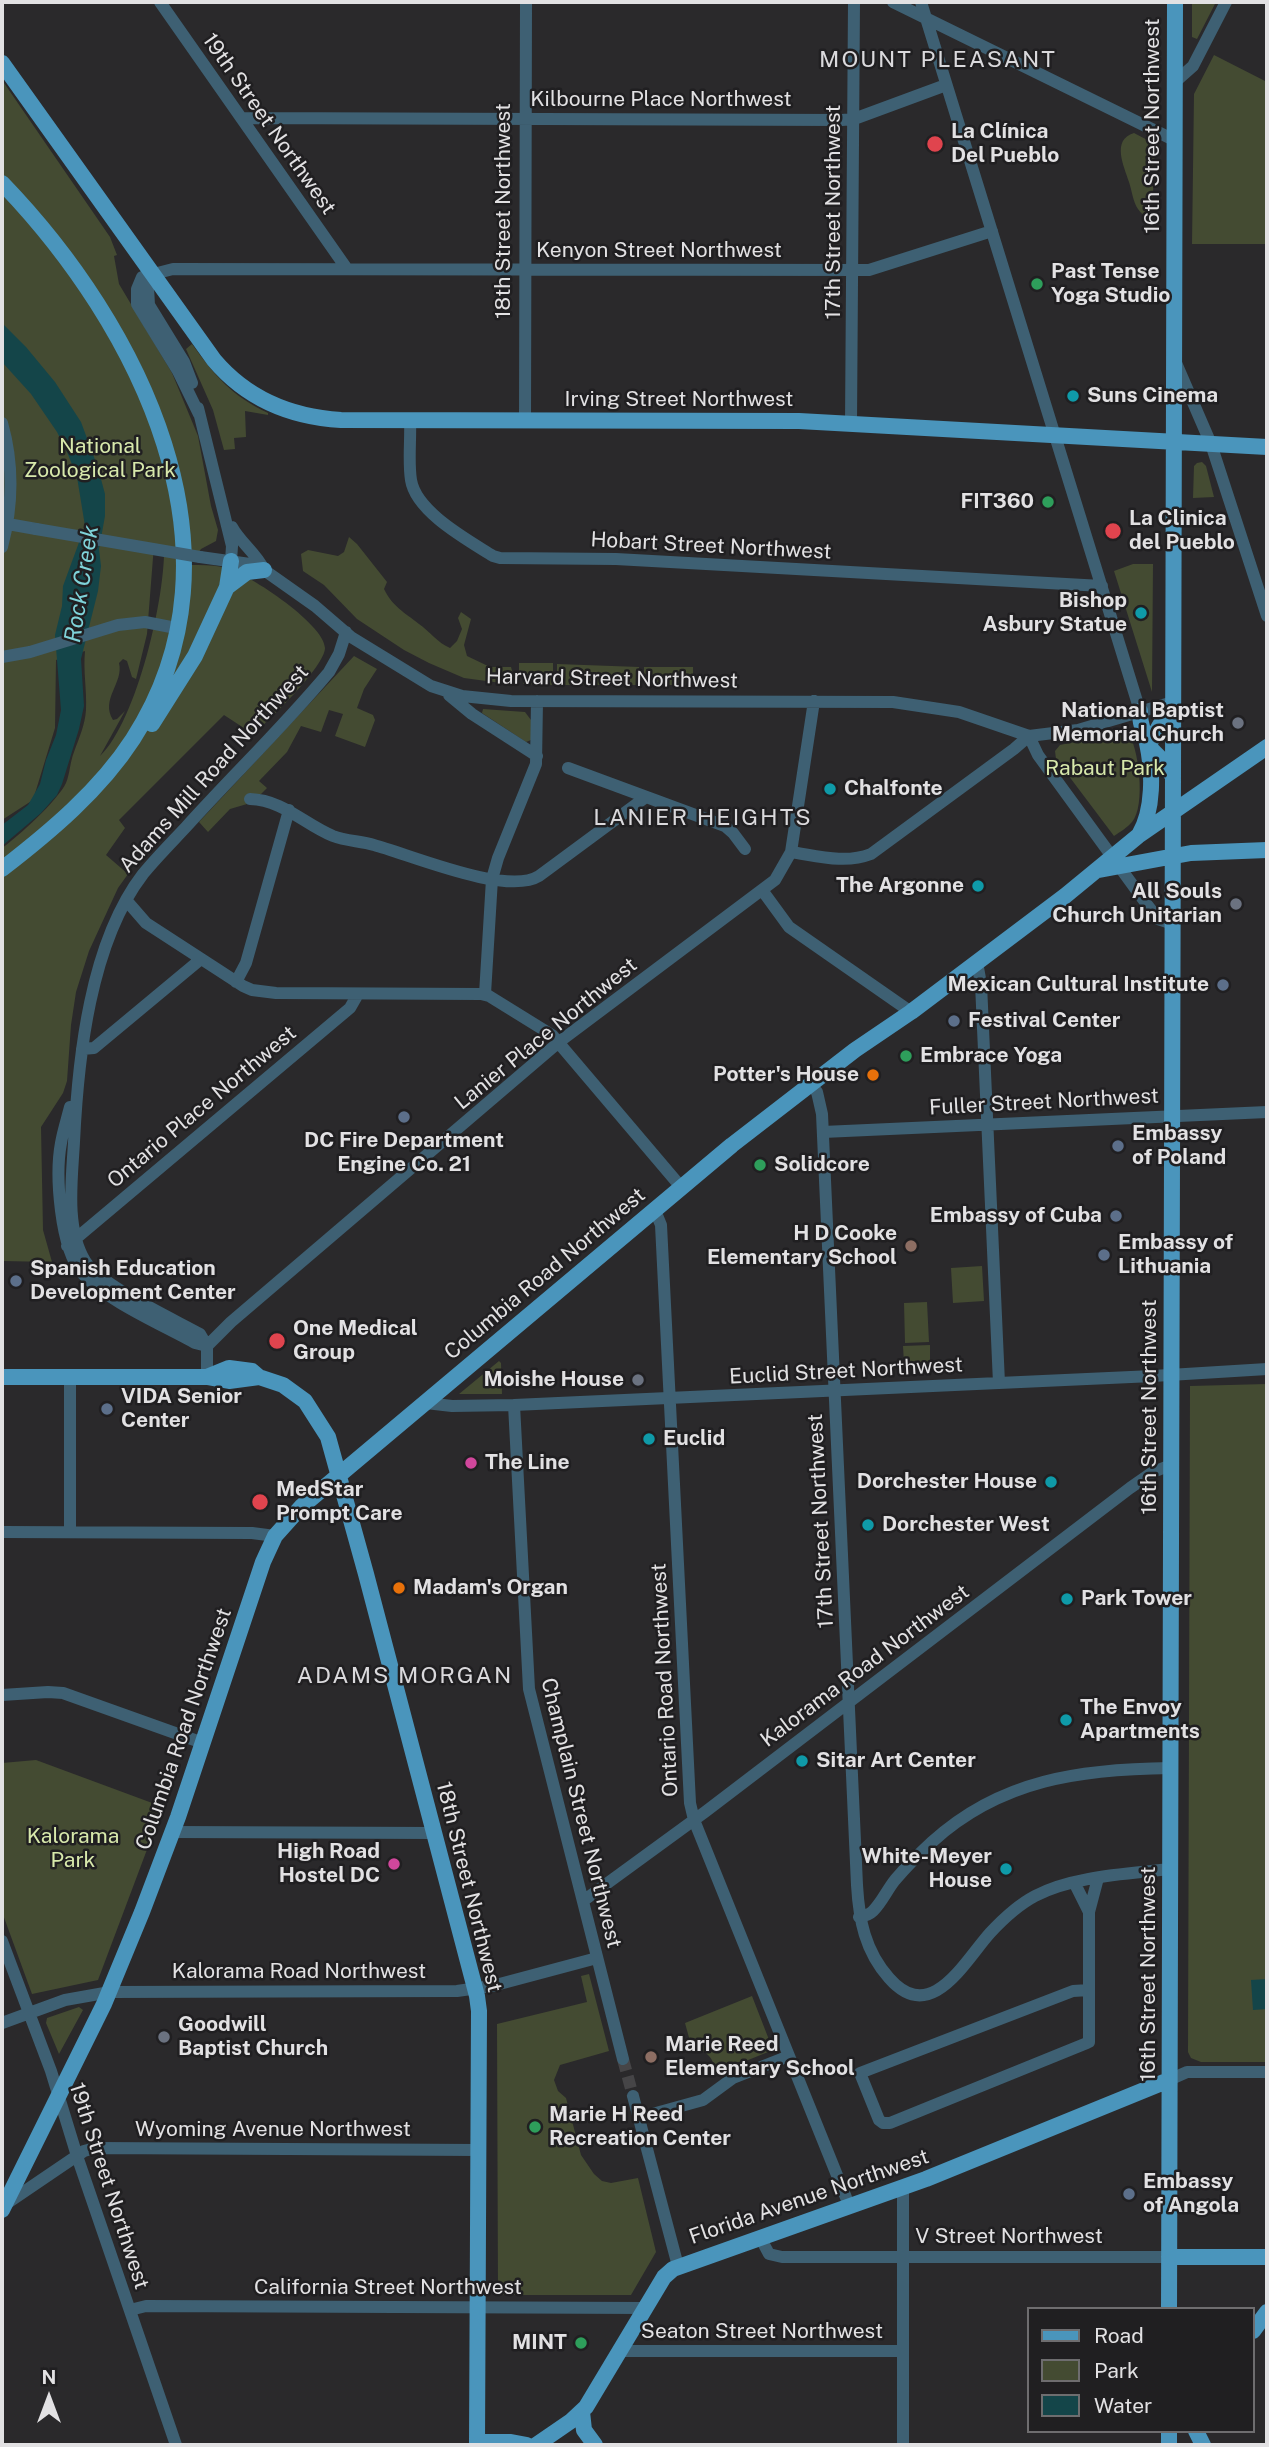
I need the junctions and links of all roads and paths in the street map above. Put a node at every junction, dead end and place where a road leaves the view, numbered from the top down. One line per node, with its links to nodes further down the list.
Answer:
1 (160, 2): 12 (street, 19th Street Northwest)
2 (526, 2): 14 (street, 18th Street Northwest)
3 (854, 2): 13 (street, 17th Street Northwest)
4 (893, 2): 8 (street)
5 (921, 2): 8 (street)
6 (1175, 2): 10 (main road, 16th Street Northwest)
7 (1226, 2): 10 (street)
8 (926, 19): 11 (street); 15 (street)
9 (2, 64): 21 (main road)
10 (1175, 82): 15 (main road, 16th Street Northwest)
11 (946, 85): 13 (street, Kilbourne Place Northwest); 17 (street)
12 (243, 118): 14 (street, Kilbourne Place Northwest); 18 (street, 19th Street Northwest)
13 (854, 118): 14 (street, Kilbourne Place Northwest); 20 (street, 17th Street Northwest)
14 (525, 119): 19 (street, 18th Street Northwest)
15 (1174, 140): 22 (main road, 16th Street Northwest)
16 (2, 183): 39 (main road)
17 (992, 231): 20 (street, Kenyon Street Northwest); 27 (street)
18 (347, 269): 19 (street, Kenyon Street Northwest); 21 (street, Kenyon Street Northwest)
19 (524, 270): 20 (street, Kenyon Street Northwest); 24 (street, 18th Street Northwest)
20 (853, 270): 26 (street, 17th Street Northwest)
21 (152, 274): 23 (main road, Irving Street Northwest); 31 (street)
22 (1174, 359): 28 (main road, 16th Street Northwest); 29 (street)
23 (410, 420): 24 (main road, Irving Street Northwest); 36 (street, Hobart Street Northwest)
24 (524, 420): 26 (main road, Irving Street Northwest)
25 (2, 423): 32 (street)
26 (851, 423): 27 (main road, Irving Street Northwest)
27 (1055, 434): 28 (main road, Irving Street Northwest); 36 (street)
28 (1173, 442): 29 (main road, Irving Street Northwest); 45 (main road, 16th Street Northwest)
29 (1211, 443): 30 (main road, Irving Street Northwest); 38 (street)
30 (1267, 447)
31 (220, 505): 34 (street); 35 (street)
32 (8, 524): 33 (street); 34 (street, Harvard Street Northwest, bridge)
33 (2, 547)
34 (231, 561): 35 (street, Harvard Street Northwest); 37 (main road)
35 (264, 570): 37 (main road); 40 (street, Harvard Street Northwest)
36 (1102, 586): 46 (street)
37 (227, 587): 51 (main road)
38 (1267, 616)
39 (177, 628): 41 (street); 51 (main road)
40 (346, 632): 42 (street, Harvard Street Northwest); 67 (street, Adams Mill Road Northwest)
41 (2, 657)
42 (447, 693): 43 (street, Harvard Street Northwest); 50 (street)
43 (537, 701): 44 (street, Harvard Street Northwest); 50 (street)
44 (814, 701): 47 (street, Harvard Street Northwest); 61 (street, Lanier Place Northwest)
45 (1173, 702): 46 (street, Harvard Street Northwest); 48 (main road); 53 (main road, 16th Street Northwest)
46 (1140, 711): 47 (street, Harvard Street Northwest); 48 (main road)
47 (1029, 736): 61 (street); 63 (street)
48 (1148, 746): 53 (main road); 58 (main road)
49 (1267, 747): 57 (main road, Columbia Road Northwest)
50 (537, 756): 65 (street)
51 (119, 759): 64 (main road)
52 (568, 768): 54 (street)
53 (1172, 775): 57 (main road, 16th Street Northwest)
54 (646, 797): 59 (street); 65 (street)
55 (250, 799): 56 (street)
56 (289, 810): 65 (street); 71 (street)
57 (1173, 814): 58 (main road, Columbia Road Northwest); 62 (main road, 16th Street Northwest)
58 (1138, 836): 63 (main road, Columbia Road Northwest)
59 (745, 849)
60 (1267, 850): 62 (main road)
61 (791, 852): 66 (street, Lanier Place Northwest)
62 (1172, 856): 63 (main road); 68 (main road, 16th Street Northwest)
63 (1116, 862): 68 (street); 70 (main road, Columbia Road Northwest)
64 (2, 869)
65 (492, 879): 73 (street)
66 (762, 890): 74 (street); 75 (street, Lanier Place Northwest)
67 (126, 900): 69 (street); 76 (street, Adams Mill Road Northwest)
68 (1173, 924): 79 (main road, 16th Street Northwest)
69 (201, 959): 71 (street); 76 (street)
70 (976, 962): 74 (main road, Columbia Road Northwest); 80 (street)
71 (236, 982): 72 (street)
72 (358, 994): 73 (street); 84 (street, Ontario Place Northwest)
73 (485, 994): 75 (street)
74 (911, 1012): 77 (main road, Columbia Road Northwest)
75 (559, 1042): 82 (street); 85 (street, Lanier Place Northwest)
76 (82, 1049): 84 (street, Adams Mill Road Northwest)
77 (810, 1084): 81 (street, 17th Street Northwest); 82 (main road, Columbia Road Northwest)
78 (1267, 1112): 79 (street, Fuller Street Northwest)
79 (1172, 1116): 80 (street, Fuller Street Northwest); 87 (main road, 16th Street Northwest)
80 (988, 1125): 81 (street, Fuller Street Northwest); 91 (street)
81 (823, 1132): 92 (street, 17th Street Northwest)
82 (681, 1187): 83 (main road, Columbia Road Northwest)
83 (654, 1208): 93 (street, Ontario Road Northwest); 94 (main road, Columbia Road Northwest)
84 (71, 1242): 85 (street, Adams Mill Road Northwest)
85 (207, 1346): 90 (street)
86 (1267, 1369): 87 (street, Euclid Street Northwest)
87 (1171, 1374): 91 (street, Euclid Street Northwest); 96 (main road, 16th Street Northwest)
88 (2, 1377): 89 (main road)
89 (70, 1377): 90 (main road); 99 (street)
90 (208, 1377): 97 (main road)
91 (999, 1383): 92 (street, Euclid Street Northwest)
92 (834, 1390): 93 (street, Euclid Street Northwest); 102 (street, 17th Street Northwest)
93 (670, 1398): 95 (street, Euclid Street Northwest); 105 (street, Ontario Road Northwest)
94 (426, 1403): 95 (street, Euclid Street Northwest); 97 (main road, Columbia Road Northwest)
95 (514, 1405): 111 (street, Champlain Street Northwest)
96 (1171, 1465): 102 (street, Kalorama Road Northwest); 104 (main road, 16th Street Northwest)
97 (340, 1476): 100 (main road, Columbia Road Northwest); 107 (main road, 18th Street Northwest)
98 (2, 1532): 99 (street)
99 (70, 1532): 100 (street)
100 (275, 1535): 103 (main road, Columbia Road Northwest)
101 (2, 1695): 103 (street)
102 (849, 1702): 105 (street, Kalorama Road Northwest); 113 (street, 17th Street Northwest)
103 (203, 1743): 106 (main road, Columbia Road Northwest)
104 (1171, 1768): 108 (main road, 16th Street Northwest); 113 (street)
105 (694, 1819): 111 (street, Kalorama Road Northwest); 121 (street, Ontario Road Northwest)
106 (172, 1832): 107 (street); 118 (main road, Columbia Road Northwest)
107 (434, 1833): 116 (main road, 18th Street Northwest)
108 (1170, 1869): 109 (street, 17th Street Northwest); 124 (main road, 16th Street Northwest)
109 (1098, 1878): 110 (street, 17th Street Northwest); 112 (street)
110 (1074, 1882): 112 (street); 113 (street, 17th Street Northwest)
111 (583, 1901): 115 (street, Champlain Street Northwest)
112 (1089, 1912): 117 (street)
113 (859, 1917)
114 (2, 1941): 119 (street, 19th Street Northwest)
115 (597, 1958): 116 (street, Kalorama Road Northwest); 122 (street, Champlain Street Northwest)
116 (475, 1989): 118 (street, Kalorama Road Northwest); 128 (main road, 18th Street Northwest)
117 (1089, 1990): 117 (street)
118 (110, 1992): 119 (street, Kalorama Road Northwest); 125 (main road, Columbia Road Northwest)
119 (29, 2012): 120 (street, Kalorama Road Northwest); 125 (street, 19th Street Northwest)
120 (2, 2023)
121 (789, 2056): 127 (street); 131 (street, Ontario Road Northwest)
122 (623, 2059)
123 (1267, 2072): 124 (street)
124 (1169, 2080): 130 (main road, Florida Avenue Northwest); 134 (main road, 16th Street Northwest)
125 (58, 2094): 129 (street, 19th Street Northwest); 132 (main road, Columbia Road Northwest)
126 (632, 2096): 127 (street)
127 (638, 2118): 137 (street)
128 (479, 2150): 129 (street, Wyoming Avenue Northwest); 138 (main road, 18th Street Northwest)
129 (77, 2156): 132 (street, Wyoming Avenue Northwest); 141 (street, 19th Street Northwest)
130 (903, 2186): 131 (main road, Florida Avenue Northwest); 136 (street)
131 (849, 2206): 133 (main road, Florida Avenue Northwest)
132 (3, 2208)
133 (760, 2237): 136 (street, V Street Northwest); 137 (main road, Florida Avenue Northwest)
134 (1169, 2257): 135 (main road, V Street Northwest); 136 (street, V Street Northwest); 139 (main road, 16th Street Northwest)
135 (1267, 2257)
136 (904, 2258): 145 (street)
137 (678, 2266): 140 (main road, Florida Avenue Northwest)
138 (478, 2307): 140 (street, California Street Northwest); 141 (street, California Street Northwest); 147 (main road, 18th Street Northwest)
139 (1169, 2307)
140 (646, 2308): 144 (main road, Florida Avenue Northwest)
141 (130, 2310): 148 (street, 19th Street Northwest)
142 (1267, 2312): 143 (main road)
143 (1255, 2328)
144 (620, 2351): 145 (street, Seaton Street Northwest); 146 (main road, Florida Avenue Northwest)
145 (903, 2351): 152 (street)
146 (582, 2412): 150 (main road, Florida Avenue Northwest); 151 (main road)
147 (477, 2444): 149 (main road)
148 (176, 2445)
149 (527, 2445)
150 (536, 2445)
151 (596, 2445)
152 (903, 2445)

